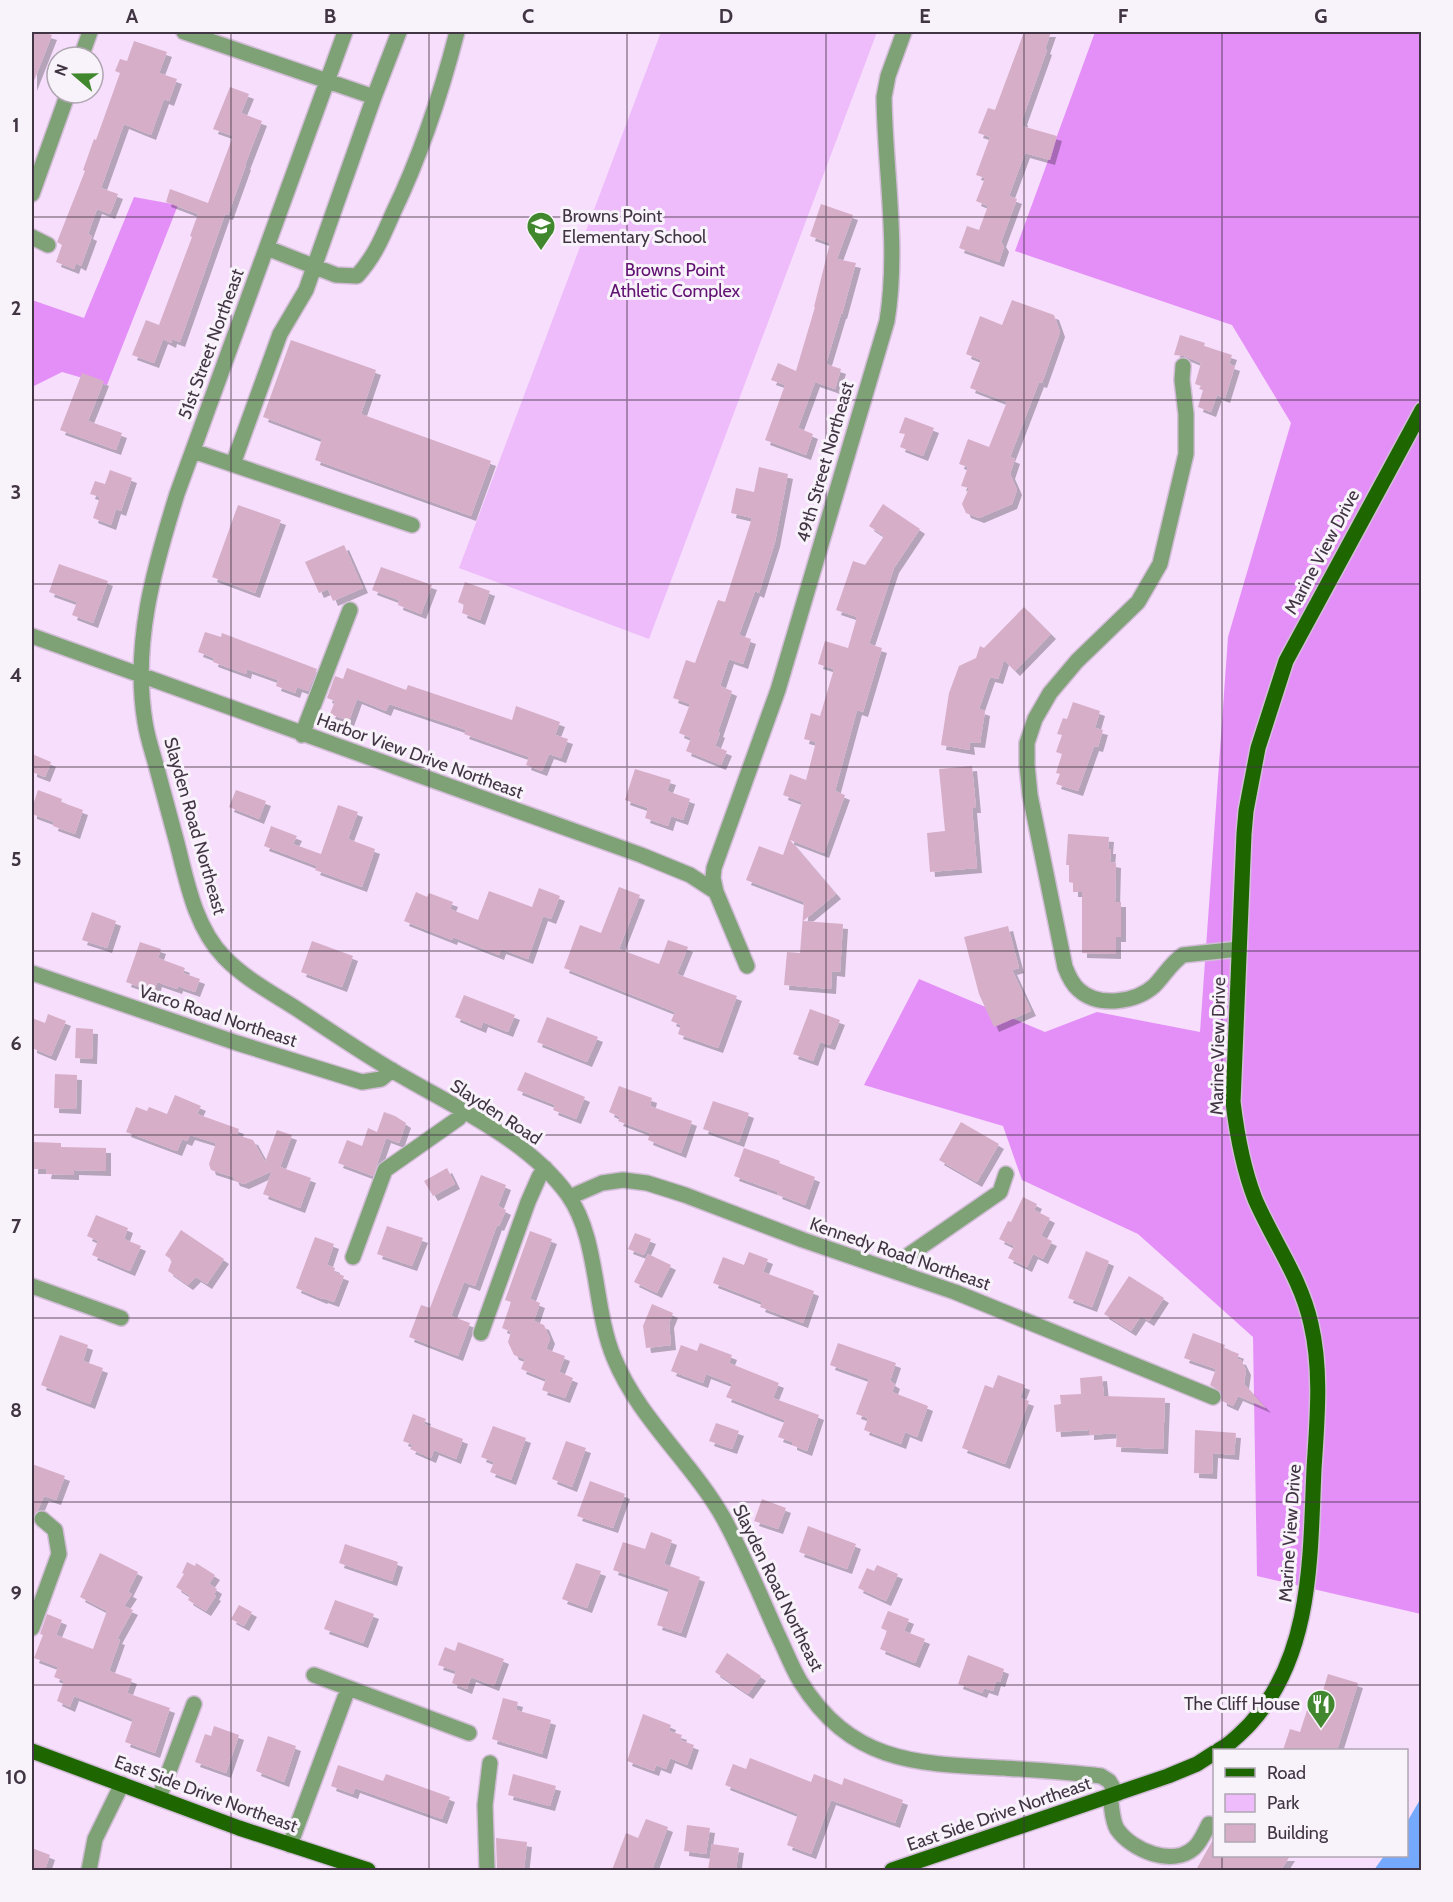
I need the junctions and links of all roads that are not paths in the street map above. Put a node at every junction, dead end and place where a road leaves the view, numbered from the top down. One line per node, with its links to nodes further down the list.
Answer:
1 (184, 32): 6 (street)
2 (345, 32): 6 (street, 51st Street Northeast)
3 (399, 32): 7 (street)
4 (457, 32): 13 (street)
5 (904, 32): 23 (street, 49th Street Northeast)
6 (327, 82): 7 (street); 12 (street, 51st Street Northeast)
7 (374, 97): 13 (street)
8 (64, 105): 9 (street)
9 (32, 194)
10 (32, 237): 11 (street)
11 (48, 244)
12 (267, 248): 13 (street); 16 (street, 51st Street Northeast)
13 (314, 266): 17 (street)
14 (1184, 366): 24 (street)
15 (1422, 410): 24 (main road, Marine View Drive)
16 (193, 451): 17 (street); 21 (street, 51st Street Northeast)
17 (233, 464): 18 (street)
18 (412, 525)
19 (350, 610): 22 (street)
20 (32, 636): 21 (street, Harbor View Drive Northeast)
21 (141, 677): 22 (street, Harbor View Drive Northeast); 27 (street, Slayden Road Northeast)
22 (303, 735): 23 (street, Harbor View Drive Northeast)
23 (716, 892): 25 (street)
24 (1239, 949): 44 (main road, Marine View Drive)
25 (747, 966)
26 (32, 973): 27 (street, Varco Road Northeast)
27 (392, 1070): 28 (street, Slayden Road)
28 (463, 1111): 29 (street, Slayden Road); 32 (street)
29 (545, 1168): 31 (street, Slayden Road); 36 (street)
30 (1006, 1174): 33 (street)
31 (570, 1197): 33 (street, Kennedy Road Northeast); 49 (street, Slayden Road Northeast)
32 (353, 1257)
33 (896, 1272): 37 (street, Kennedy Road Northeast)
34 (32, 1286): 35 (street)
35 (121, 1318)
36 (481, 1332)
37 (1213, 1397)
38 (42, 1519): 39 (street)
39 (32, 1628)
40 (314, 1675): 41 (street)
41 (348, 1689): 43 (street); 52 (street)
42 (194, 1704): 50 (street)
43 (469, 1732)
44 (1220, 1749)
45 (32, 1751): 48 (main road, East Side Drive Northeast)
46 (1213, 1754): 49 (main road)
47 (490, 1763): 55 (street)
48 (122, 1784): 50 (main road, East Side Drive Northeast); 53 (street)
49 (1114, 1796): 51 (street); 56 (main road, East Side Drive Northeast)
50 (159, 1798): 52 (main road, East Side Drive Northeast)
51 (1209, 1824)
52 (290, 1845): 54 (main road, East Side Drive Northeast)
53 (89, 1870)
54 (368, 1870)
55 (487, 1870)
56 (892, 1870)

